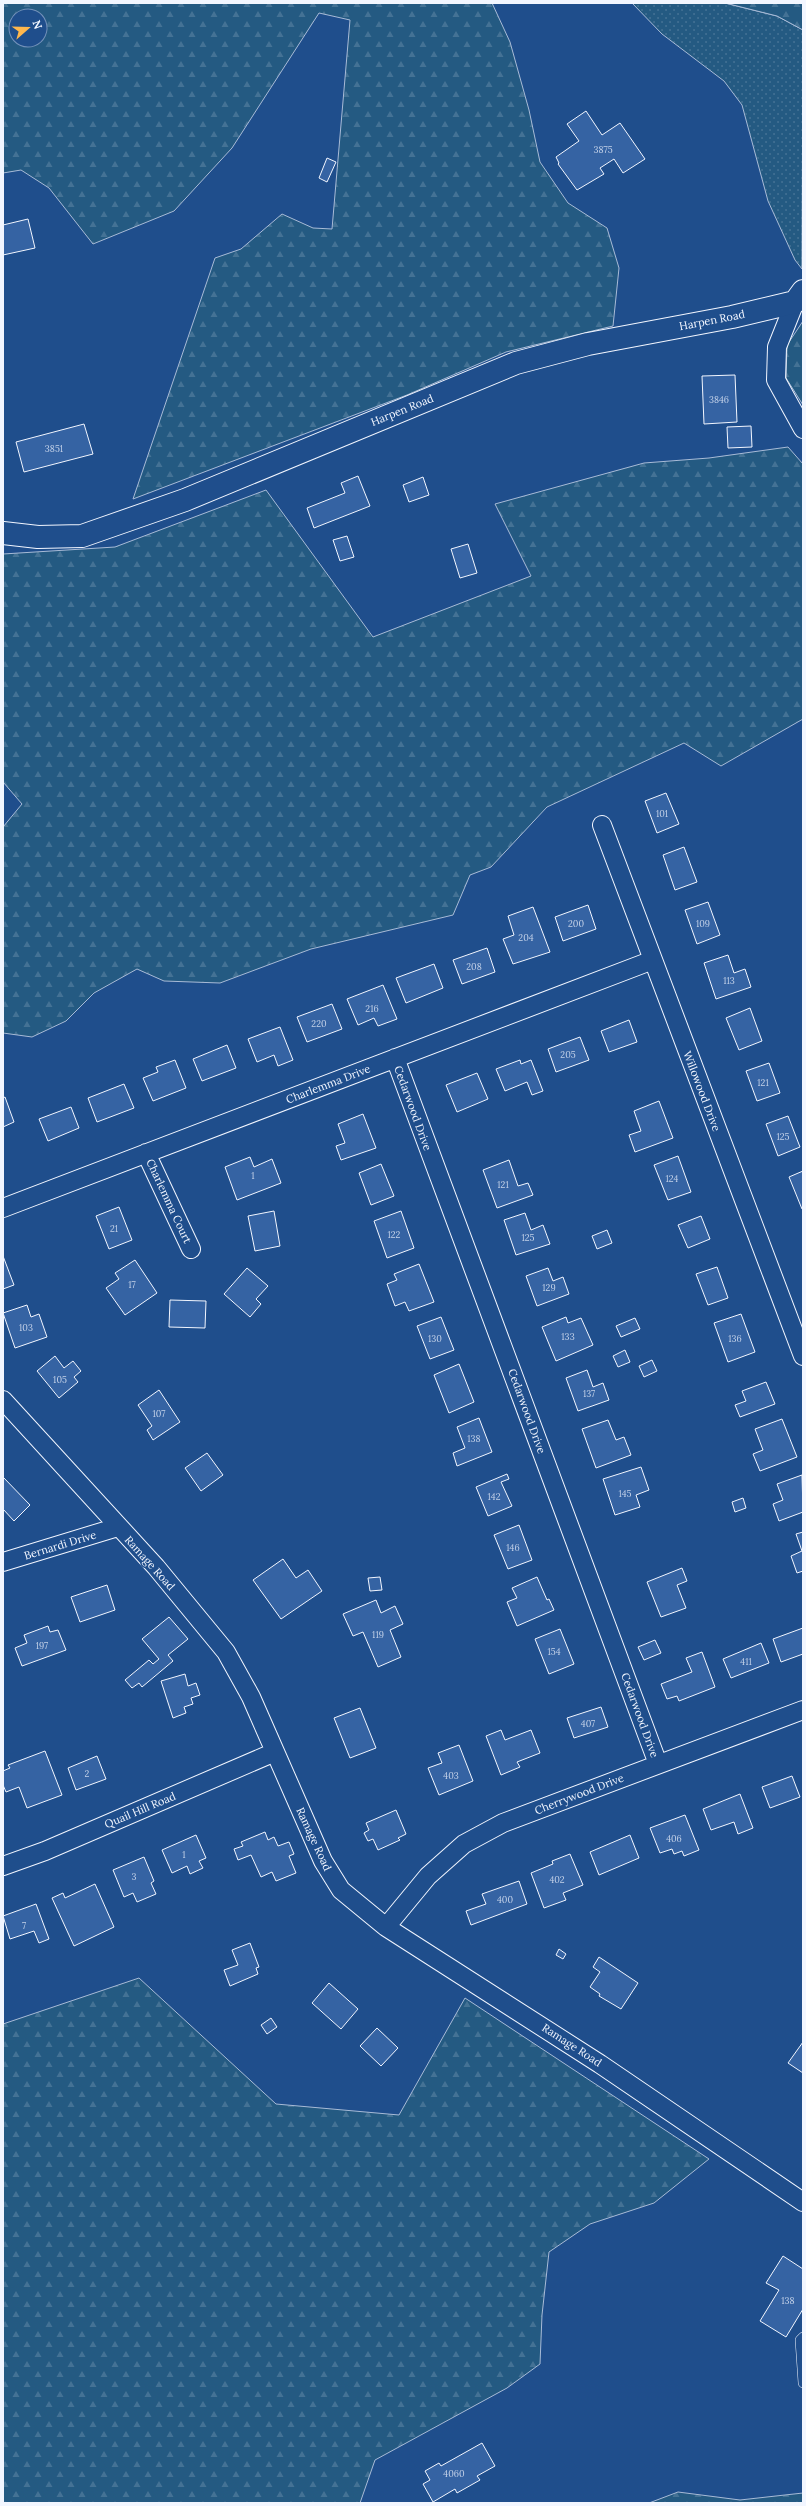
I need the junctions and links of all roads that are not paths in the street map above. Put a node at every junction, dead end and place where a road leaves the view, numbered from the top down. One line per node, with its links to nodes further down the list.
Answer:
1 (799, 296): 2 (street); 3 (street, Harpen Road)
2 (803, 429)
3 (3, 533)
4 (602, 825): 5 (street, Willowood Drive)
5 (653, 960): 6 (street, Charlemma Drive); 10 (street, Willowood Drive)
6 (395, 1058): 7 (street, Charlemma Drive); 16 (street, Cedarwood Drive)
7 (146, 1153): 8 (street, Charlemma Drive); 9 (street, Charlemma Court)
8 (3, 1208)
9 (191, 1248)
10 (803, 1356)
11 (3, 1400): 12 (street, Ramage Road)
12 (118, 1527): 13 (street, Bernardi Drive); 15 (street, Ramage Road)
13 (3, 1562)
14 (803, 1710): 16 (street, Cherrywood Drive)
15 (275, 1752): 17 (street, Quail Hill Road); 18 (street, Ramage Road)
16 (658, 1764): 18 (street, Cherrywood Drive)
17 (3, 1866)
18 (386, 1927): 19 (street, Ramage Road)
19 (803, 2202)
20 (803, 2337): 21 (lane)
21 (803, 2383)

